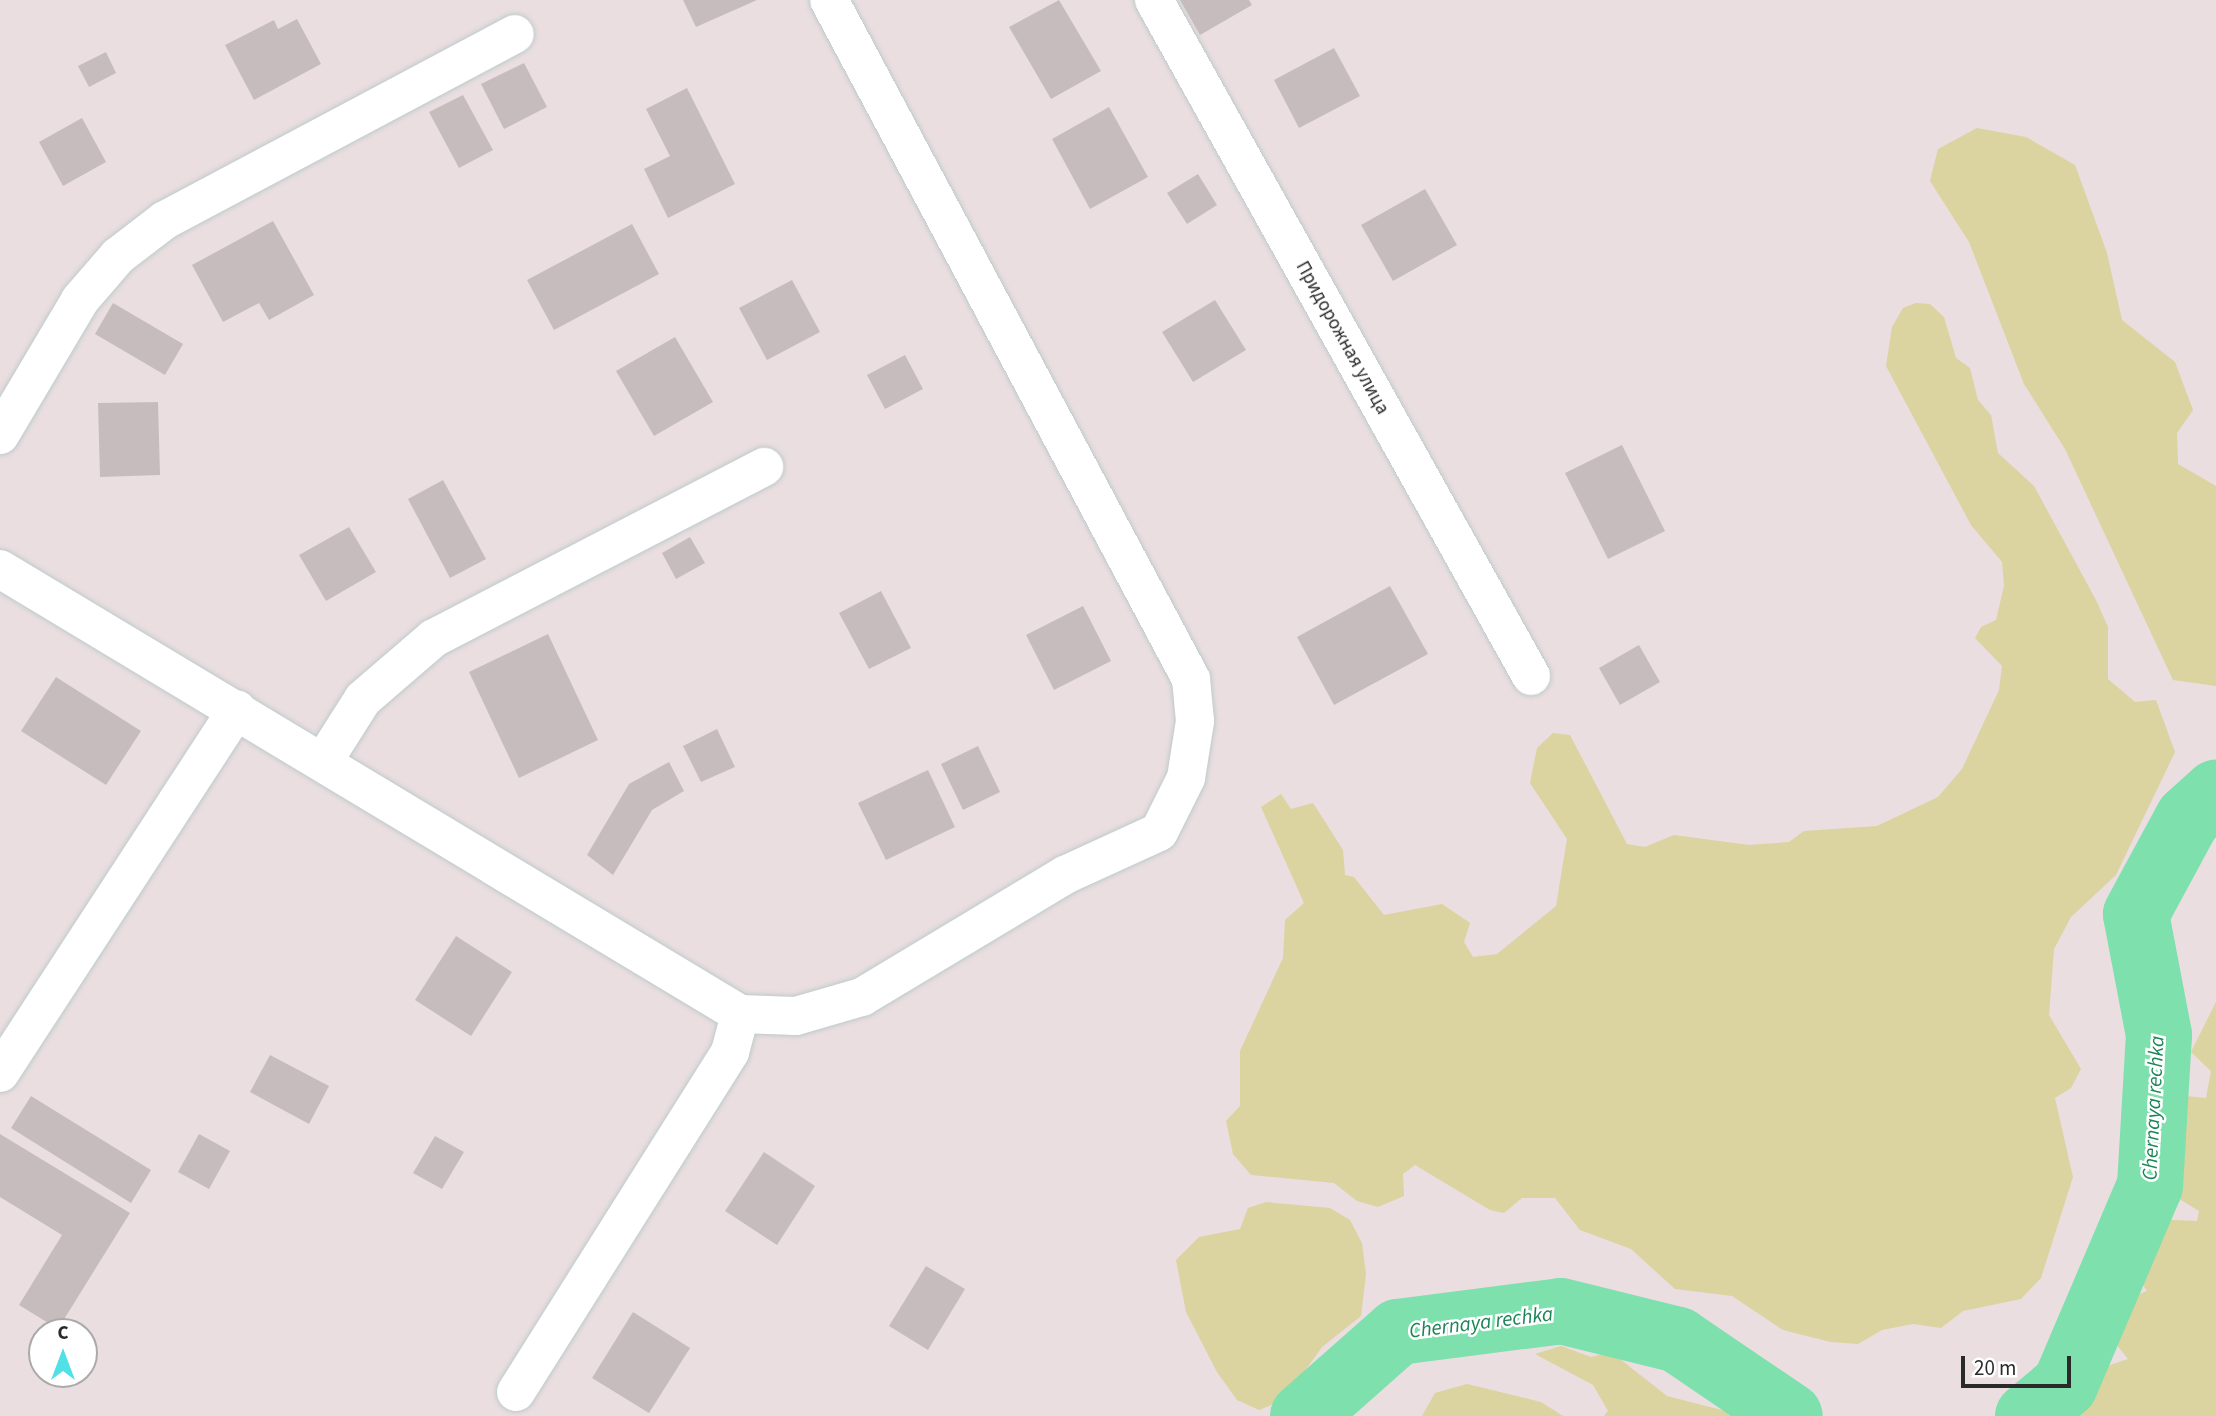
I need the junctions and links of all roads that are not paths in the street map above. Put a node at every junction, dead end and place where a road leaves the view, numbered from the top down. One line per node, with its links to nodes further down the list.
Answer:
1 (829, 0): 10 (street)
2 (1154, 0): 7 (street, Придорожная улица)
3 (515, 34): 4 (street)
4 (0, 435)
5 (764, 467): 9 (street)
6 (0, 569): 8 (street)
7 (1531, 676)
8 (237, 710): 9 (street); 11 (street)
9 (323, 762): 10 (street)
10 (740, 1014): 12 (street)
11 (0, 1073)
12 (516, 1392)

